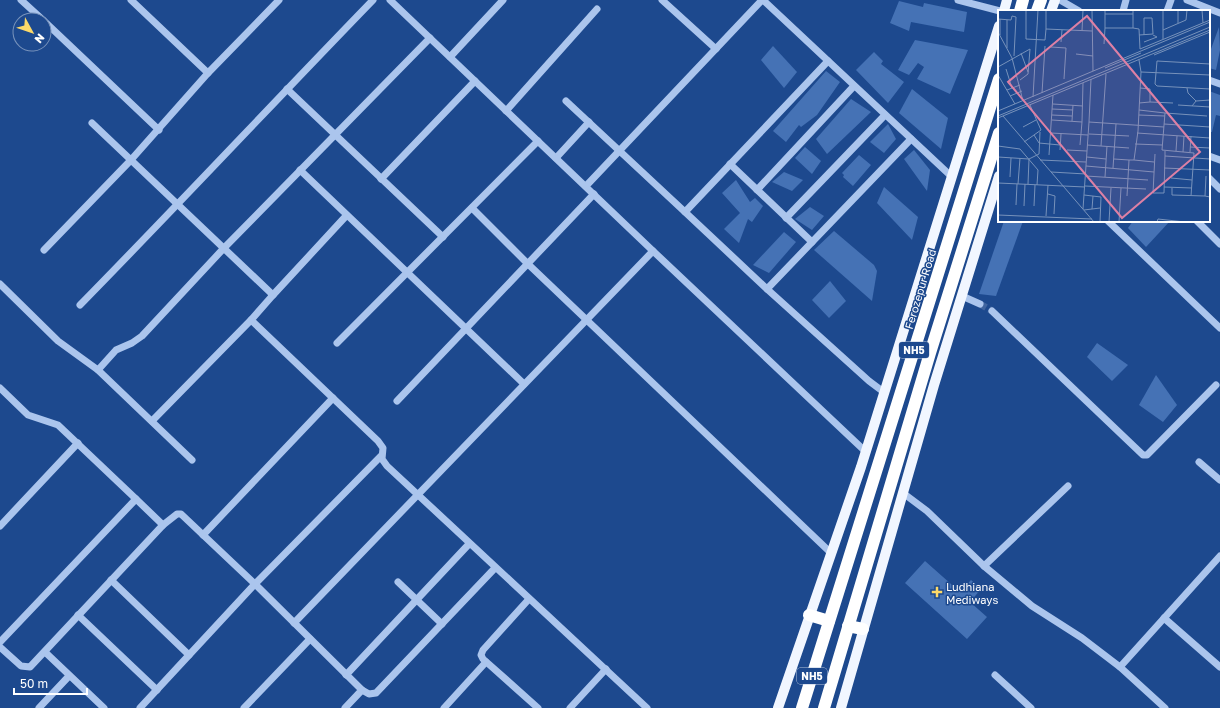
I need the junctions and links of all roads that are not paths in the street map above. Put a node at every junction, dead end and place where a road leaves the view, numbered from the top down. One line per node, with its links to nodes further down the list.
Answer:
1 (21, 0): 27 (street)
2 (131, 0): 35 (street)
3 (279, 0): 35 (street)
4 (373, 0): 41 (street)
5 (390, 0): 31 (street)
6 (503, 0): 33 (street)
7 (662, 0): 32 (street)
8 (762, 0): 32 (street); 34 (street)
9 (958, 0): 19 (street)
10 (1007, 0): 20 (main road)
11 (1024, 0): 21 (highway)
12 (1041, 0): 22 (highway)
13 (1055, 0): 23 (main road)
14 (1060, 0): 24 (street)
15 (1126, 0): 25 (street)
16 (1171, 0): 26 (street)
17 (1187, 0): 28 (street)
18 (597, 9): 43 (street)
19 (998, 10)
20 (1004, 10)
21 (1020, 10)
22 (1037, 10)
23 (1051, 10)
24 (1077, 10)
25 (1123, 10)
26 (1167, 10)
27 (34, 12)
28 (1220, 13)
29 (52, 29): 47 (street)
30 (998, 29): 59 (main road)
31 (430, 38): 33 (street); 48 (street)
32 (716, 48): 52 (street)
33 (450, 57): 37 (street)
34 (828, 61): 40 (street); 57 (street)
35 (208, 73): 47 (street)
36 (1210, 80): 39 (street)
37 (476, 81): 43 (street); 60 (street)
38 (998, 82): 128 (highway, Ferozepur Road / NH5)
39 (1220, 84)
40 (854, 86): 44 (street); 65 (street)
41 (286, 89): 48 (street); 67 (street)
42 (566, 101): 45 (street)
43 (506, 111): 51 (street)
44 (885, 115): 50 (street); 71 (street)
45 (589, 122): 52 (street); 54 (street)
46 (92, 123): 56 (street)
47 (159, 130): 56 (street)
48 (335, 135): 58 (street); 60 (street)
49 (998, 135): 131 (highway, NH5)
50 (911, 140): 59 (street); 75 (street)
51 (538, 141): 54 (street); 68 (street)
52 (620, 151): 63 (street); 69 (street)
53 (1210, 156): 55 (street)
54 (556, 158): 63 (street)
55 (1220, 160)
56 (130, 161): 67 (street); 78 (street)
57 (730, 164): 65 (street); 69 (street)
58 (300, 170): 70 (street); 77 (street)
59 (952, 177): 98 (main road)
60 (381, 179): 74 (street)
61 (998, 179): 85 (main road)
62 (1210, 179): 64 (street)
63 (586, 186): 66 (street)
64 (1220, 189)
65 (757, 190): 71 (street)
66 (594, 194): 79 (street); 80 (street)
67 (178, 205): 77 (street); 87 (street)
68 (472, 208): 74 (street); 80 (street)
69 (686, 212): 83 (street)
70 (346, 216): 81 (street); 84 (street)
71 (786, 218): 75 (street)
72 (1109, 222): 91 (street)
73 (1198, 222): 76 (street)
74 (443, 237): 81 (street)
75 (812, 242): 83 (street)
76 (1220, 244)
77 (224, 248): 84 (street); 94 (street)
78 (44, 250)
79 (653, 251): 89 (street); 103 (street)
80 (528, 264): 89 (street); 92 (street)
81 (407, 273): 92 (street); 93 (street)
82 (0, 284): 94 (street)
83 (767, 289): 98 (street)
84 (273, 295): 90 (street)
85 (962, 296): 86 (street); 109 (main road)
86 (980, 304)
87 (80, 305)
88 (992, 311): 96 (street)
89 (586, 319): 95 (street); 116 (street)
90 (251, 320): 99 (street); 101 (street)
91 (1220, 328)
92 (466, 329): 95 (street); 100 (street)
93 (337, 343)
94 (98, 370): 101 (street)
95 (524, 384): 110 (street)
96 (1216, 385)
97 (0, 388): 102 (street)
98 (884, 393): 103 (main road)
99 (333, 398): 104 (street); 114 (street)
100 (397, 401)
101 (152, 421): 105 (street)
102 (78, 443): 111 (street); 113 (street)
103 (866, 452): 116 (main road)
104 (381, 456): 110 (street); 122 (street)
105 (192, 460)
106 (1199, 462): 107 (street)
107 (1220, 480)
108 (1068, 486): 118 (street)
109 (903, 493): 118 (street); 132 (main road)
110 (417, 495): 115 (street); 129 (street)
111 (136, 499): 112 (street); 134 (street)
112 (163, 525): 114 (street); 120 (street)
113 (0, 526)
114 (203, 535): 122 (street)
115 (469, 544): 119 (street); 124 (street)
116 (831, 553): 126 (main road)
117 (1220, 556): 127 (street)
118 (984, 566): 139 (street)
119 (495, 568): 123 (street); 130 (street)
120 (111, 580): 125 (street); 137 (street)
121 (398, 582): 124 (street)
122 (255, 584): 129 (street); 137 (street)
123 (529, 599): 138 (street); 141 (street)
124 (417, 600): 130 (street); 142 (street)
125 (78, 615): 136 (street); 145 (street)
126 (809, 615): 128 (highway); 156 (main road)
127 (1164, 618): 139 (street); 140 (street)
128 (829, 621): 157 (highway, NH5)
129 (294, 623): 133 (street)
130 (442, 624): 146 (street)
131 (848, 626): 132 (highway); 158 (highway, NH5)
132 (863, 629): 159 (main road)
133 (310, 639): 142 (street); 150 (street)
134 (0, 642)
135 (0, 647): 136 (street)
136 (44, 652): 144 (street)
137 (189, 655): 145 (street)
138 (486, 662): 152 (street); 153 (street)
139 (1120, 667): 161 (street)
140 (1220, 667)
141 (606, 669): 154 (street); 155 (street)
142 (346, 675): 146 (street)
143 (995, 675): 160 (street)
144 (70, 676): 147 (street); 148 (street)
145 (157, 690): 149 (street)
146 (362, 690): 151 (street)
147 (39, 708)
148 (104, 708)
149 (140, 708)
150 (244, 708)
151 (345, 708)
152 (444, 708)
153 (538, 708)
154 (570, 708)
155 (647, 708)
156 (778, 708)
157 (802, 708)
158 (824, 708)
159 (841, 708)
160 (1031, 708)
161 (1165, 708)

